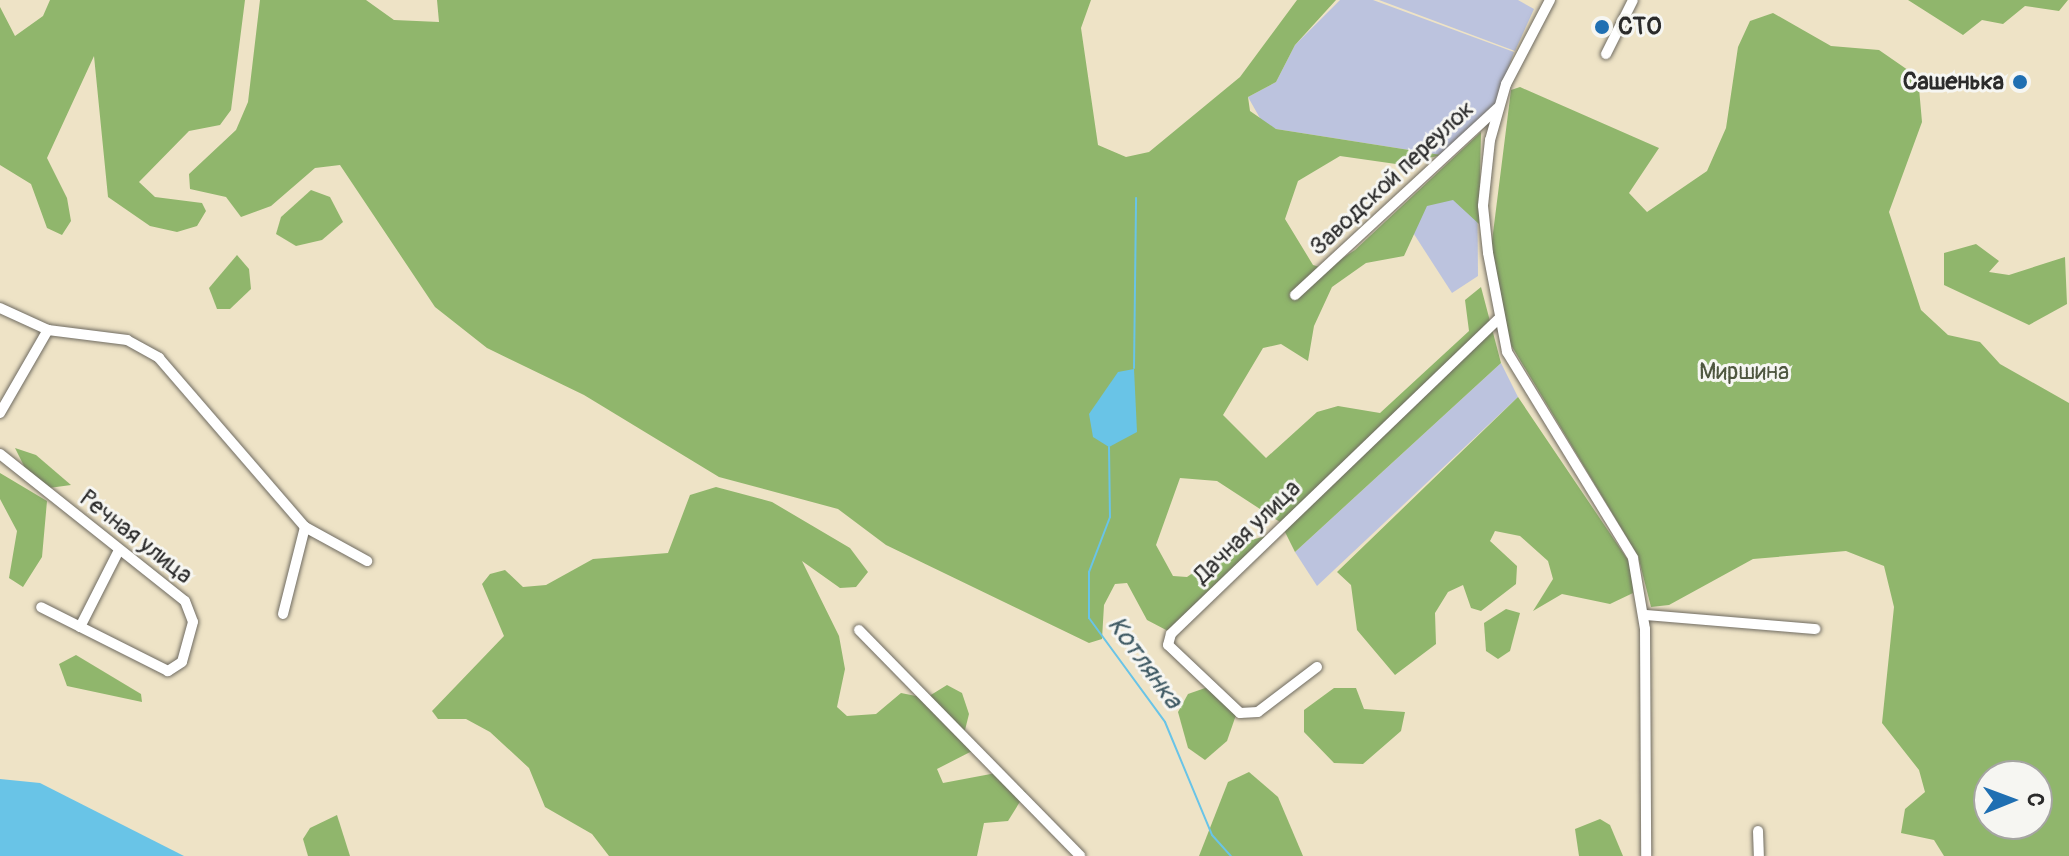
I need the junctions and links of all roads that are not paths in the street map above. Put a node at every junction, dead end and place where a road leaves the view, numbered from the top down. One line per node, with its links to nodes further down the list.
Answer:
1 (1550, 0): 4 (street, Заводской переулок)
2 (1633, 0): 3 (street)
3 (1606, 54)
4 (1498, 108): 5 (street, Заводской переулок); 7 (street)
5 (1295, 295)
6 (0, 308): 8 (street)
7 (1498, 319): 16 (street); 20 (street, Дачная улица)
8 (48, 330): 9 (street); 11 (street)
9 (0, 413)
10 (0, 454): 12 (street, Речная улица)
11 (305, 527): 13 (street); 15 (street)
12 (119, 550): 17 (street); 17 (street, Речная улица)
13 (367, 561)
14 (41, 607): 17 (street, Речная улица)
15 (283, 614)
16 (1645, 615): 18 (street); 23 (street)
17 (80, 627)
18 (1815, 629)
19 (859, 630): 22 (street)
20 (1317, 667)
21 (1758, 831): 24 (street)
22 (1080, 856)
23 (1646, 856)
24 (1759, 856)

